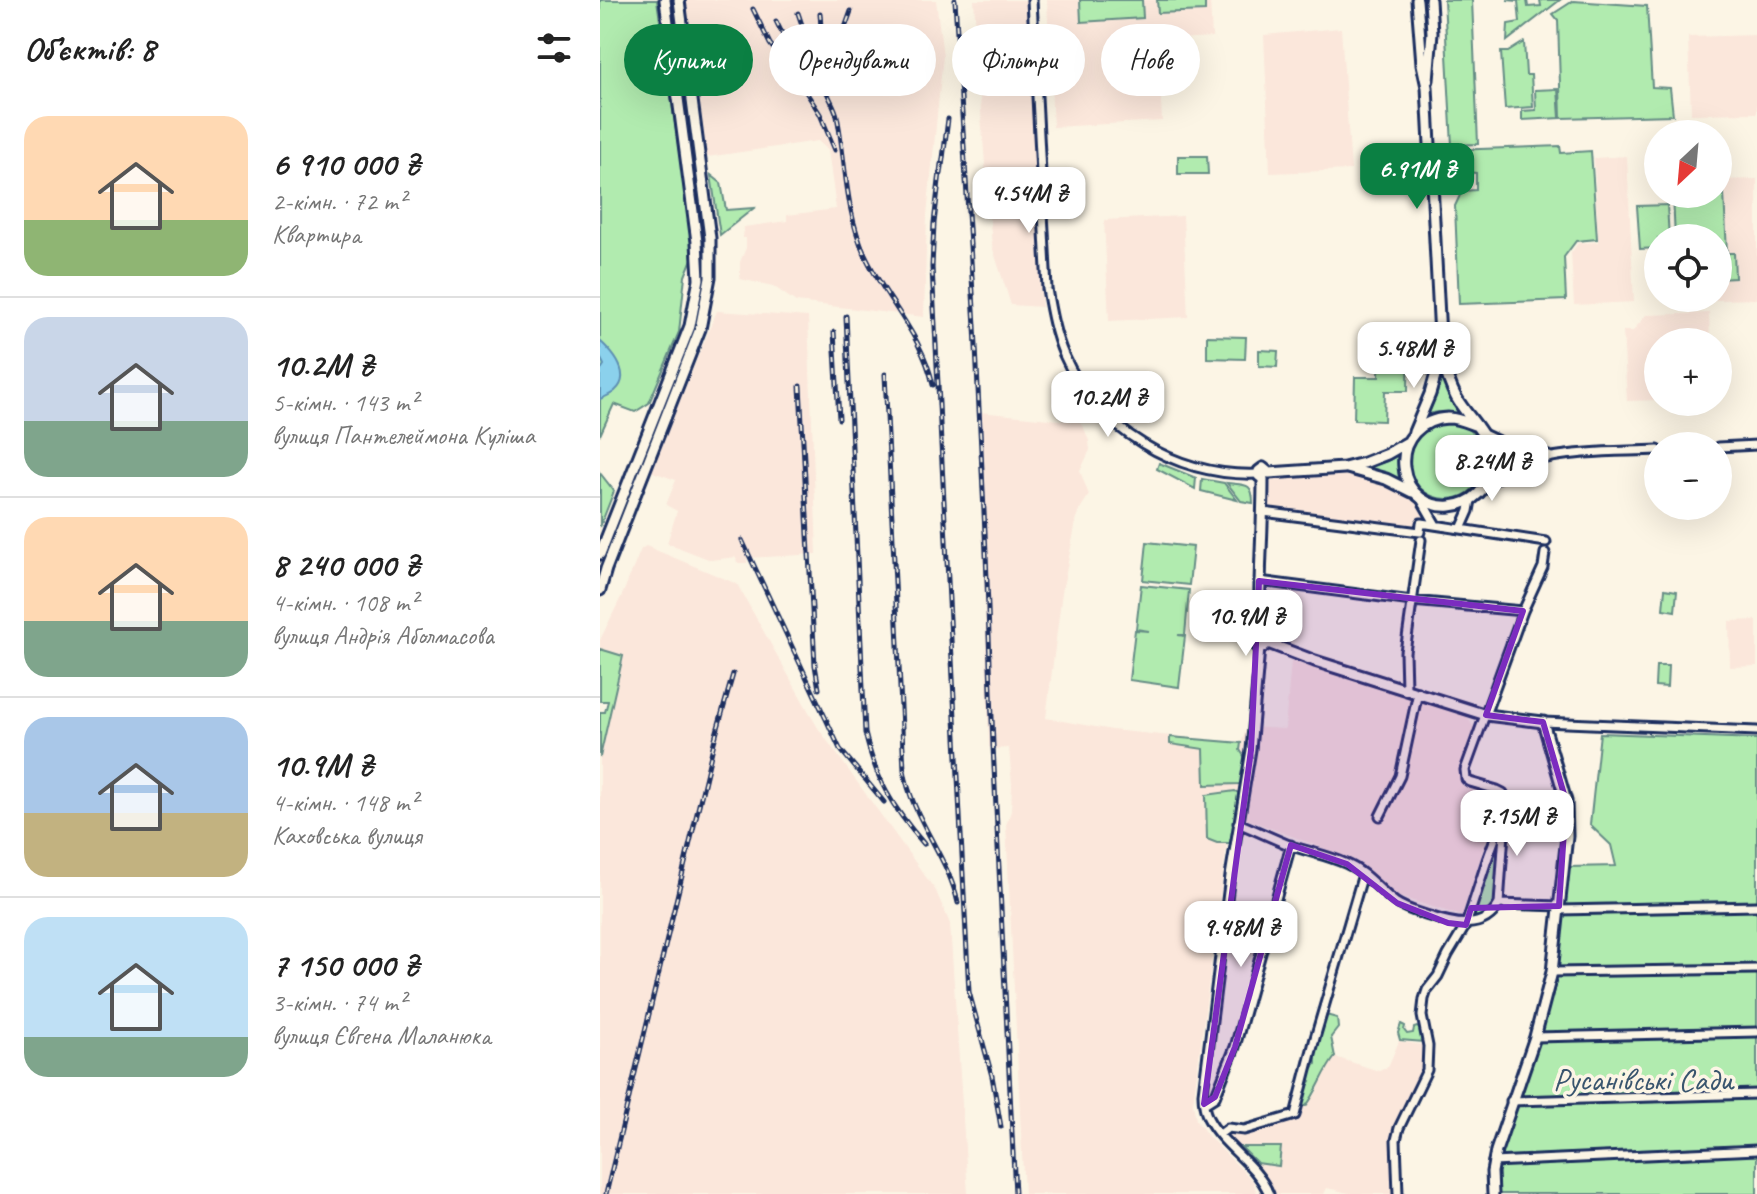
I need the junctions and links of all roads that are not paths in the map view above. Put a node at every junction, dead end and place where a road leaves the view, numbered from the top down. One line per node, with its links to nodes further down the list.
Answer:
1 (665, 0): 25 (main road)
2 (679, 0): 27 (main road)
3 (1032, 0): 15 (street)
4 (1417, 0): 6 (main road)
5 (1430, 0): 6 (main road)
6 (1427, 87): 7 (main road)
7 (1441, 356): 8 (main road); 9 (main road)
8 (1480, 430): 9 (main road); 13 (street); 16 (main road)
9 (1410, 438): 14 (main road); 17 (main road)
10 (1757, 445): 11 (street)
11 (1732, 446)
12 (1644, 451): 13 (street)
13 (1551, 456): 16 (street)
14 (1344, 468): 15 (main road); 17 (main road)
15 (1264, 475): 19 (main road)
16 (1480, 492): 18 (main road)
17 (1419, 497): 18 (main road); 20 (street)
18 (1471, 500): 21 (street)
19 (1263, 512): 20 (street); 26 (main road)
20 (1436, 525): 21 (street)
21 (1461, 529): 23 (street)
22 (1421, 540): 28 (street)
23 (1546, 542)
24 (1545, 553): 29 (street)
25 (600, 554)
26 (1259, 581): 28 (street); 30 (main road)
27 (600, 590)
28 (1412, 601): 29 (street); 31 (street)
29 (1523, 611): 33 (street)
30 (1262, 642): 31 (main road); 38 (street)
31 (1406, 688): 32 (main road)
32 (1418, 692): 33 (main road); 37 (street)
33 (1486, 715): 34 (main road); 36 (street)
34 (1543, 722): 35 (street); 43 (main road)
35 (1757, 731)
36 (1505, 811): 41 (street); 44 (street)
37 (1380, 816)
38 (1238, 823): 39 (street); 51 (street)
39 (1291, 845): 40 (street); 51 (street)
40 (1363, 874): 44 (street); 52 (street)
41 (1499, 904): 43 (street); 44 (street)
42 (1757, 906): 43 (street)
43 (1559, 908): 46 (main road)
44 (1466, 925): 56 (street)
45 (1757, 969): 46 (street)
46 (1552, 972): 48 (main road)
47 (1757, 1032): 48 (street)
48 (1535, 1037): 50 (main road)
49 (1757, 1094): 50 (street)
50 (1511, 1101): 54 (main road)
51 (1204, 1104): 52 (street)
52 (1220, 1134): 55 (street)
53 (1757, 1150): 54 (street)
54 (1493, 1162): 57 (main road)
55 (1269, 1194)
56 (1398, 1194)
57 (1493, 1194)

